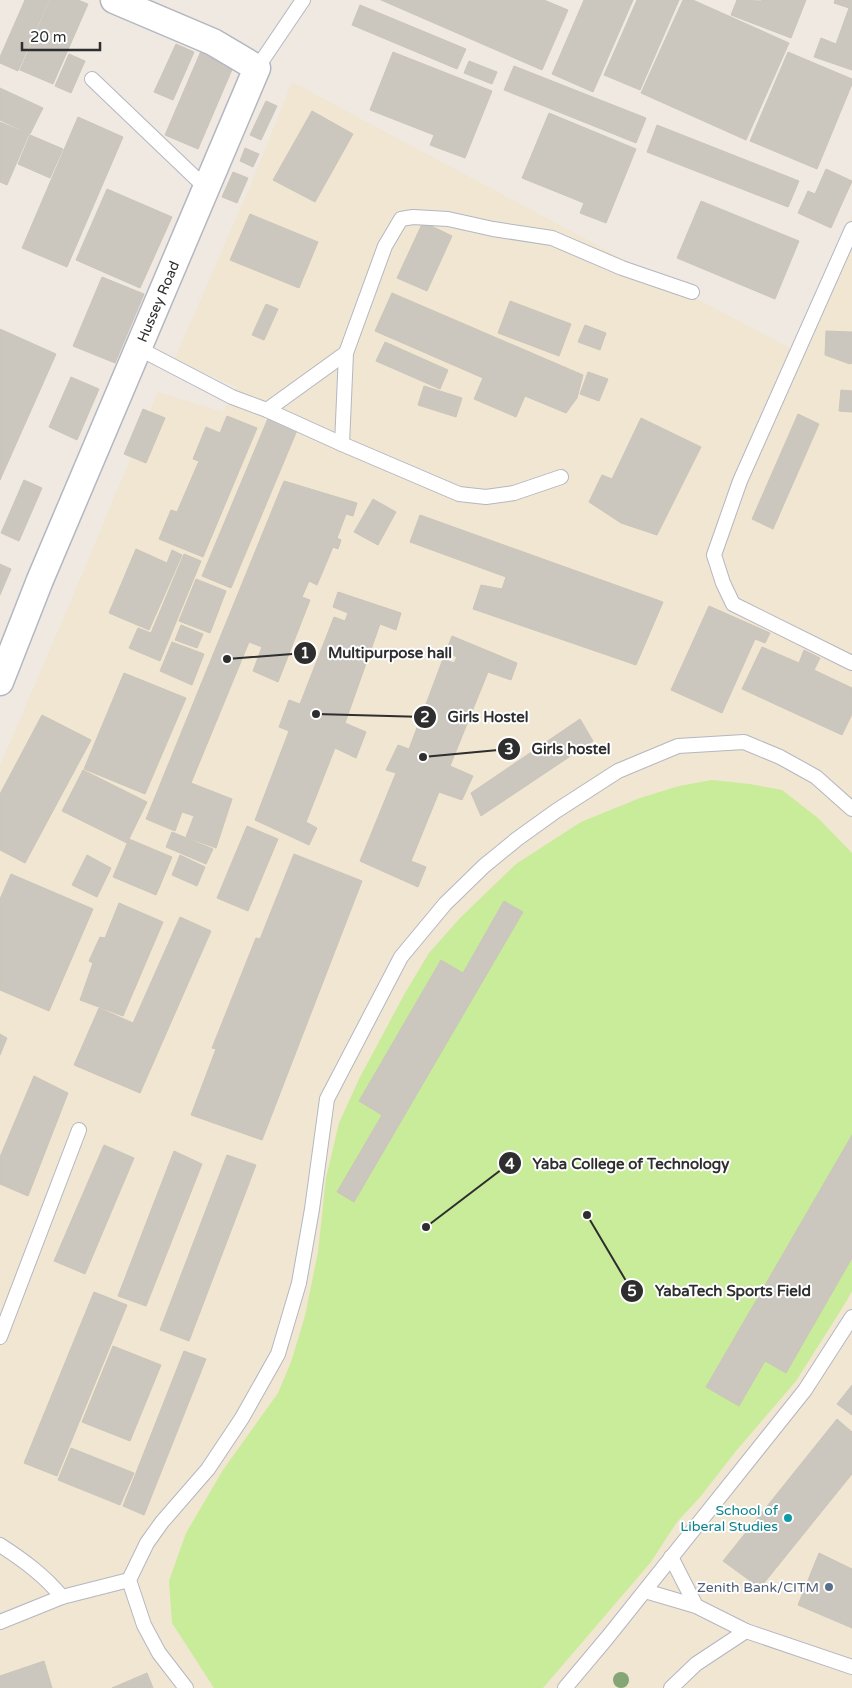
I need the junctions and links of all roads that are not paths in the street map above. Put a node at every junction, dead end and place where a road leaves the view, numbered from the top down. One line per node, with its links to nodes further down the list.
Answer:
1 (114, 0): 3 (street)
2 (303, 0): 3 (lane)
3 (257, 68): 5 (street, Hussey Road)
4 (92, 79): 5 (lane)
5 (205, 187): 8 (street, Hussey Road)
6 (852, 229): 13 (lane)
7 (692, 292): 9 (lane)
8 (138, 348): 10 (lane); 14 (street, Hussey Road)
9 (346, 353): 10 (lane); 11 (lane)
10 (267, 410): 11 (lane)
11 (342, 444): 12 (lane)
12 (561, 477)
13 (852, 663)
14 (1, 678)
15 (852, 809): 21 (lane)
16 (79, 1130): 18 (lane)
17 (852, 1317): 20 (lane)
18 (0, 1337)
19 (0, 1545): 23 (lane)
20 (671, 1557): 22 (lane); 24 (lane)
21 (129, 1580): 23 (lane); 28 (lane)
22 (645, 1590): 24 (lane); 29 (lane)
23 (62, 1597): 25 (lane)
24 (696, 1606): 26 (lane)
25 (0, 1622)
26 (746, 1631): 27 (lane); 30 (lane)
27 (852, 1667)
28 (186, 1688)
29 (564, 1688)
30 (671, 1688)

